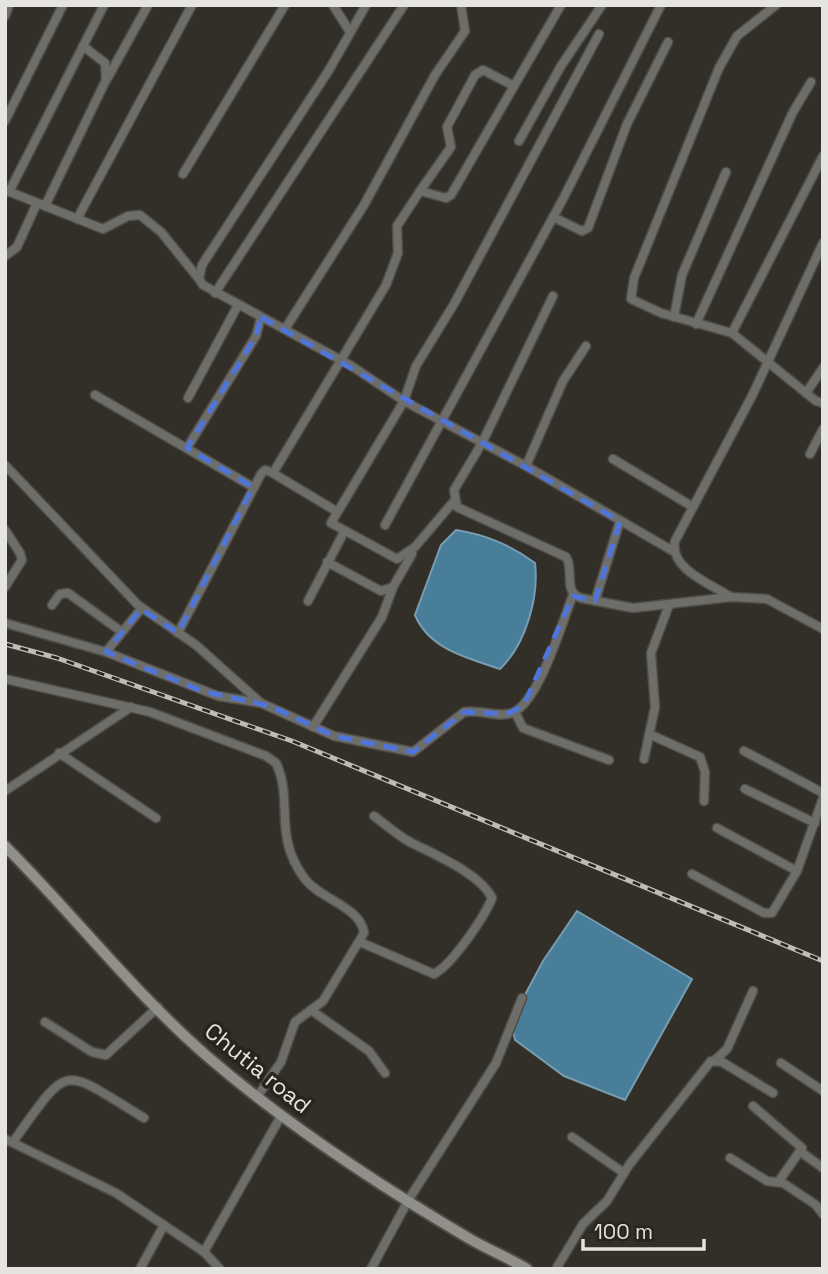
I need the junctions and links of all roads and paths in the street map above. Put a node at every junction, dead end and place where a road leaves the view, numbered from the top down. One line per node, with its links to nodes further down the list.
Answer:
1 (9, 5): 15 (street)
2 (62, 5): 23 (street)
3 (104, 5): 19 (street)
4 (148, 5): 20 (street)
5 (192, 5): 32 (street)
6 (285, 5): 27 (street)
7 (333, 5): 16 (street)
8 (366, 5): 16 (street)
9 (404, 5): 36 (street)
10 (461, 5): 42 (street)
11 (561, 5): 22 (street)
12 (602, 5): 24 (street)
13 (661, 5): 31 (street)
14 (776, 5): 40 (street)
15 (5, 16)
16 (351, 32): 35 (street)
17 (598, 34): 51 (street)
18 (668, 42): 31 (street)
19 (83, 46): 20 (street); 28 (street)
20 (106, 80): 30 (street)
21 (811, 82): 41 (street)
22 (512, 85): 29 (street); 29 (street)
23 (5, 121)
24 (519, 141)
25 (823, 156): 43 (street)
26 (726, 172): 40 (street)
27 (183, 174)
28 (7, 191): 30 (street)
29 (420, 191): 45 (street)
30 (41, 204): 32 (street); 34 (street)
31 (553, 218): 53 (street)
32 (77, 219): 35 (street)
33 (823, 243): 46 (street)
34 (5, 256)
35 (199, 279): 36 (street)
36 (215, 293): 38 (street)
37 (553, 296): 55 (street)
38 (239, 305): 39 (street); 50 (street)
39 (261, 317): 42 (street); 56 (street)
40 (674, 317): 41 (street)
41 (696, 324): 43 (street)
42 (285, 329): 45 (street)
43 (732, 333): 46 (street)
44 (586, 346): 60 (street)
45 (340, 359): 51 (street); 61 (street)
46 (768, 359): 48 (street); 64 (street)
47 (823, 369): 48 (street)
48 (806, 393): 52 (street)
49 (95, 395): 56 (street)
50 (188, 398)
51 (404, 401): 53 (street); 65 (street)
52 (823, 403)
53 (441, 421): 55 (street); 67 (street)
54 (823, 429): 57 (street)
55 (482, 443): 60 (street); 63 (street)
56 (187, 449): 62 (street)
57 (810, 454)
58 (613, 459): 64 (street)
59 (5, 465): 81 (street)
60 (526, 466): 66 (street)
61 (273, 474): 62 (street); 65 (street)
62 (253, 487): 85 (street)
63 (454, 501): 70 (street); 75 (street)
64 (693, 507): 71 (street)
65 (337, 511): 69 (street)
66 (620, 521): 71 (street); 78 (street)
67 (385, 525)
68 (5, 530): 73 (street)
69 (344, 532): 70 (street); 72 (street)
70 (415, 547): 74 (street)
71 (673, 551): 76 (street)
72 (327, 562): 74 (street); 77 (street)
73 (5, 587)
74 (393, 587): 91 (street)
75 (573, 595): 78 (street); 90 (street)
76 (731, 597): 80 (street); 83 (street)
77 (309, 601)
78 (595, 601): 80 (street)
79 (52, 605): 84 (street)
80 (669, 605): 92 (street)
81 (141, 608): 84 (street); 85 (street)
82 (5, 623): 86 (street)
83 (823, 629)
84 (122, 632): 86 (street)
85 (177, 633): 88 (street)
86 (106, 652): 88 (street)
87 (5, 680): 89 (street)
88 (261, 703): 91 (street)
89 (131, 707): 94 (street); 108 (street)
90 (515, 712): 91 (street); 96 (street)
91 (313, 727)
92 (649, 733): 95 (street); 100 (street)
93 (744, 751): 99 (street)
94 (58, 753): 98 (street); 102 (street)
95 (643, 759)
96 (609, 760)
97 (745, 789): 103 (street)
98 (5, 791)
99 (823, 796): 103 (street)
100 (704, 801)
101 (374, 816): 108 (street)
102 (156, 818)
103 (815, 823): 106 (street)
104 (717, 828): 106 (street)
105 (5, 846): 111 (street, Chutia road)
106 (797, 871): 107 (street)
107 (692, 874)
108 (360, 942): 112 (street)
109 (753, 991): 114 (street)
110 (522, 998): 130 (street)
111 (158, 1007): 113 (street); 119 (street, Chutia road)
112 (311, 1010): 116 (street); 119 (street)
113 (45, 1022)
114 (715, 1060): 118 (street); 128 (street)
115 (781, 1063): 117 (street)
116 (384, 1073)
117 (823, 1091)
118 (773, 1093)
119 (257, 1097): 121 (street, Chutia road)
120 (753, 1106): 125 (street)
121 (281, 1116): 130 (street, Chutia road); 133 (street)
122 (144, 1118): 124 (street)
123 (572, 1137): 128 (street)
124 (9, 1140): 132 (street)
125 (801, 1152): 127 (street); 129 (street)
126 (730, 1158): 129 (street)
127 (822, 1167)
128 (624, 1173): 139 (street)
129 (779, 1181): 131 (street)
130 (409, 1199): 134 (street, Chutia road); 137 (street)
131 (823, 1214)
132 (164, 1225): 133 (street); 135 (street)
133 (204, 1252): 136 (street)
134 (510, 1264): 138 (street, Chutia road)
135 (141, 1269)
136 (220, 1269)
137 (371, 1269)
138 (527, 1269)
139 (556, 1269)

